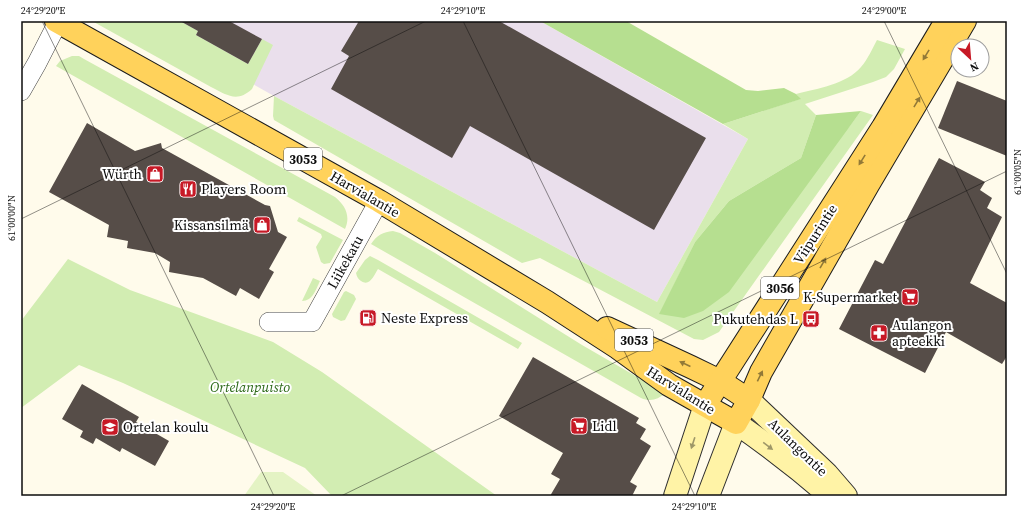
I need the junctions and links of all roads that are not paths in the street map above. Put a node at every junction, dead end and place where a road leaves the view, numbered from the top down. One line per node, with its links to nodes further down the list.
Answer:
1 (946, 21): 5 (main road, Viipurintie / 3056, one-way to 5)
2 (965, 21): 5 (main road, Viipurintie / 3056, one-way to 2)
3 (57, 22): 4 (street); 6 (main road, Harvialantie / 3053)
4 (21, 91)
5 (890, 132): 9 (main road, Viipurintie / 3056, one-way to 9); 10 (main road, Viipurintie / 3056, one-way to 5)
6 (379, 201): 7 (main road, Harvialantie / 3053); 8 (street, Liikekatu)
7 (547, 302): 9 (main road, Harvialantie / 3053, one-way to 7); 11 (main road, Harvialantie / 3053)
8 (269, 322)
9 (720, 381): 10 (main road, Harvialantie / 3053); 11 (main road, Viipurintie / 3056)
10 (748, 400): 12 (main road, Viipurintie / 3056); 16 (main road, Aulangontie / 3053)
11 (705, 406): 12 (main road, Harvialantie); 13 (main road, Viipurintie / 3056, one-way to 13)
12 (736, 424): 14 (main road, Viipurintie / 3056); 15 (main road, Aulangontie, one-way to 15)
13 (675, 496)
14 (708, 496)
15 (830, 496)
16 (846, 496)

